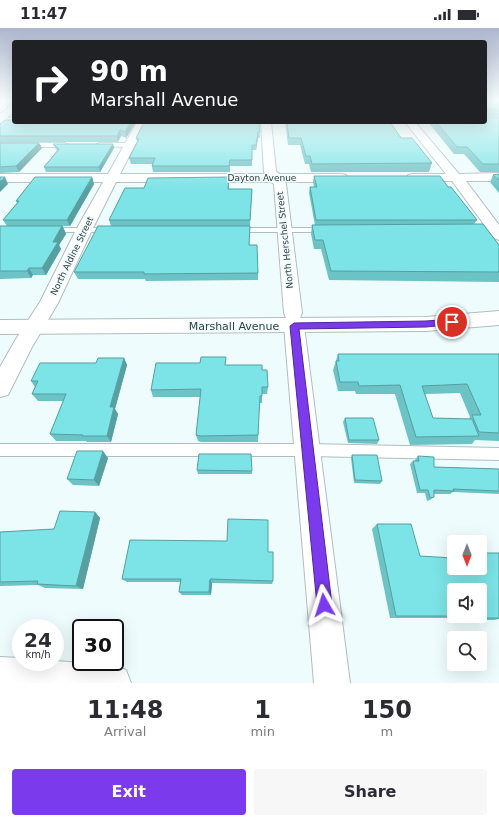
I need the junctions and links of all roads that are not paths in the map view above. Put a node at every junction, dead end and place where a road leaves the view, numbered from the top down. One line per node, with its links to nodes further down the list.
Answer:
1 (138, 130): 7 (street, North Aldine Street)
2 (267, 130): 11 (street, North Herschel Street)
3 (416, 130): 8 (street)
4 (0, 145): 5 (lane)
5 (68, 145)
6 (91, 145): 7 (lane)
7 (129, 145): 10 (street, North Aldine Street)
8 (456, 177): 13 (street); 14 (street); 21 (street)
9 (0, 178): 10 (street, Dayton Avenue)
10 (111, 178): 11 (street, Dayton Avenue); 16 (street, North Aldine Street)
11 (275, 178): 12 (street, Dayton Avenue); 19 (street, North Herschel Street)
12 (353, 178)
13 (400, 178)
14 (499, 178)
15 (46, 230): 16 (lane)
16 (84, 230): 17 (lane); 25 (street, North Aldine Street)
17 (120, 230)
18 (229, 230): 19 (lane)
19 (284, 230): 20 (lane); 24 (street, North Herschel Street)
20 (334, 230)
21 (494, 231)
22 (0, 315): 25 (main road, Marshall Avenue)
23 (495, 318): 24 (main road, Marshall Avenue)
24 (294, 320): 25 (main road, Marshall Avenue); 29 (street, North Herschel Street)
25 (38, 321): 26 (main road, Marshall Avenue); 27 (street, North Aldine Street)
26 (0, 326)
27 (0, 388)
28 (0, 450): 29 (lane)
29 (308, 450): 30 (lane); 33 (street, North Herschel Street)
30 (499, 454)
31 (0, 675): 32 (street)
32 (113, 683)
33 (332, 683)

